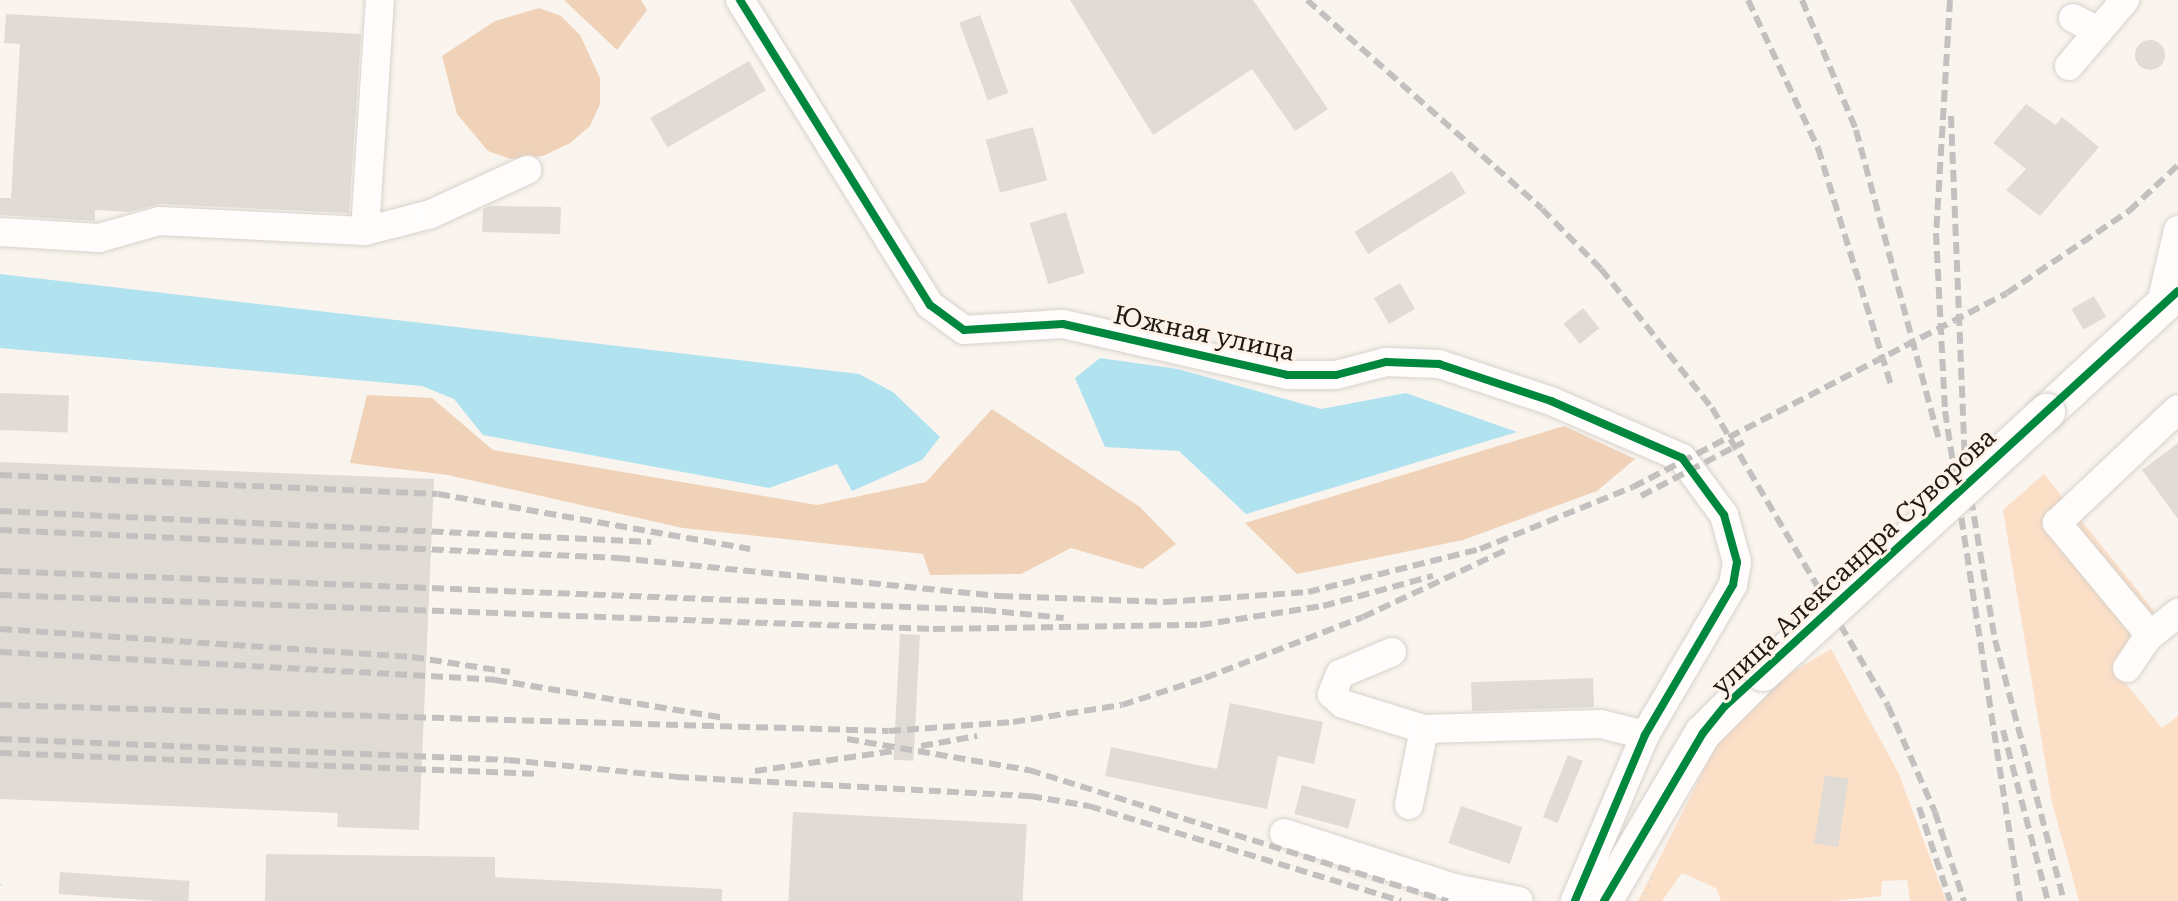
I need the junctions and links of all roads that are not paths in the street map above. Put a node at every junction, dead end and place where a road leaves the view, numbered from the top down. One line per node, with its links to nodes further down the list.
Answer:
1 (380, 0): 9 (street)
2 (740, 0): 18 (street, Южная улица)
3 (2125, 0): 5 (street)
4 (2073, 18): 5 (street)
5 (2099, 31): 6 (street)
6 (2069, 66)
7 (527, 170): 9 (street)
8 (2178, 230): 11 (street, улица Александра Суворова)
9 (365, 231): 10 (street)
10 (0, 232)
11 (2169, 299): 23 (main road, улица Александра Суворова, bridge)
12 (2176, 415): 14 (street)
13 (2178, 613): 14 (street)
14 (2150, 635): 16 (street)
15 (1392, 652): 17 (street)
16 (2127, 668)
17 (1424, 729): 18 (street); 19 (street)
18 (1645, 735): 22 (street, Южная улица)
19 (1409, 805)
20 (1284, 833): 21 (street)
21 (1519, 901)
22 (1575, 901)
23 (1604, 901)

